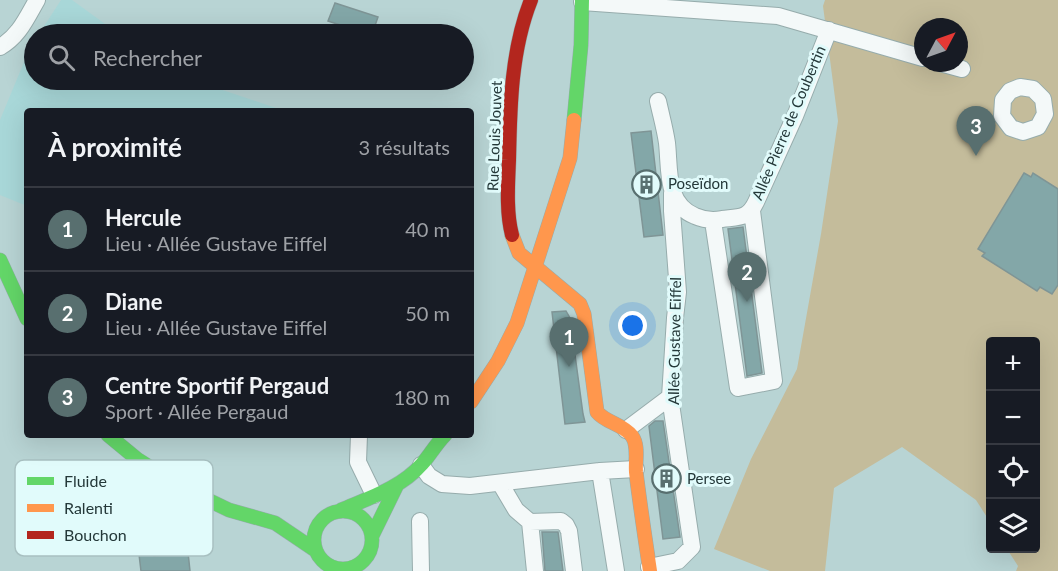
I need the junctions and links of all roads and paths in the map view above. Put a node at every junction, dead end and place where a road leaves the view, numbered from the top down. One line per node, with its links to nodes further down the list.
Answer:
1 (38, 0): 5 (street)
2 (531, 0): 12 (street, Rue Louis Jouvet)
3 (582, 1): 4 (street); 12 (street)
4 (829, 30): 6 (street); 9 (street, Allée Pierre de Coubertin)
5 (0, 47)
6 (914, 55)
7 (658, 102): 8 (street)
8 (672, 193): 10 (street); 15 (street, Allée Gustave Eiffel)
9 (752, 211): 10 (street, Allée Pierre de Coubertin); 10 (street)
10 (713, 221)
11 (0, 260): 13 (street)
12 (535, 266): 14 (street); 16 (street)
13 (24, 313)
14 (474, 397)
15 (670, 397): 16 (street); 37 (street, Allée Gustave Eiffel)
16 (626, 430): 22 (street, Allée Gustave Eiffel)
17 (112, 438): 20 (street)
18 (359, 438): 26 (street)
19 (443, 438): 21 (street)
20 (139, 460)
21 (421, 465): 24 (street); 25 (street)
22 (636, 469): 23 (street); 37 (street, Allée Gustave Eiffel)
23 (600, 471): 24 (street); 42 (street)
24 (500, 483): 31 (street)
25 (397, 485): 26 (street); 33 (street)
26 (374, 495): 28 (street)
27 (213, 502): 32 (street)
28 (341, 510): 29 (street); 33 (street)
29 (324, 517): 32 (street); 34 (street)
30 (420, 520): 39 (street)
31 (530, 522): 40 (street); 41 (street)
32 (274, 523): 34 (street)
33 (372, 536): 35 (street)
34 (315, 550): 36 (street)
35 (368, 555): 36 (street); 38 (street)
36 (332, 569)
37 (650, 569)
38 (368, 571)
39 (421, 571)
40 (535, 571)
41 (574, 571)
42 (616, 571)

